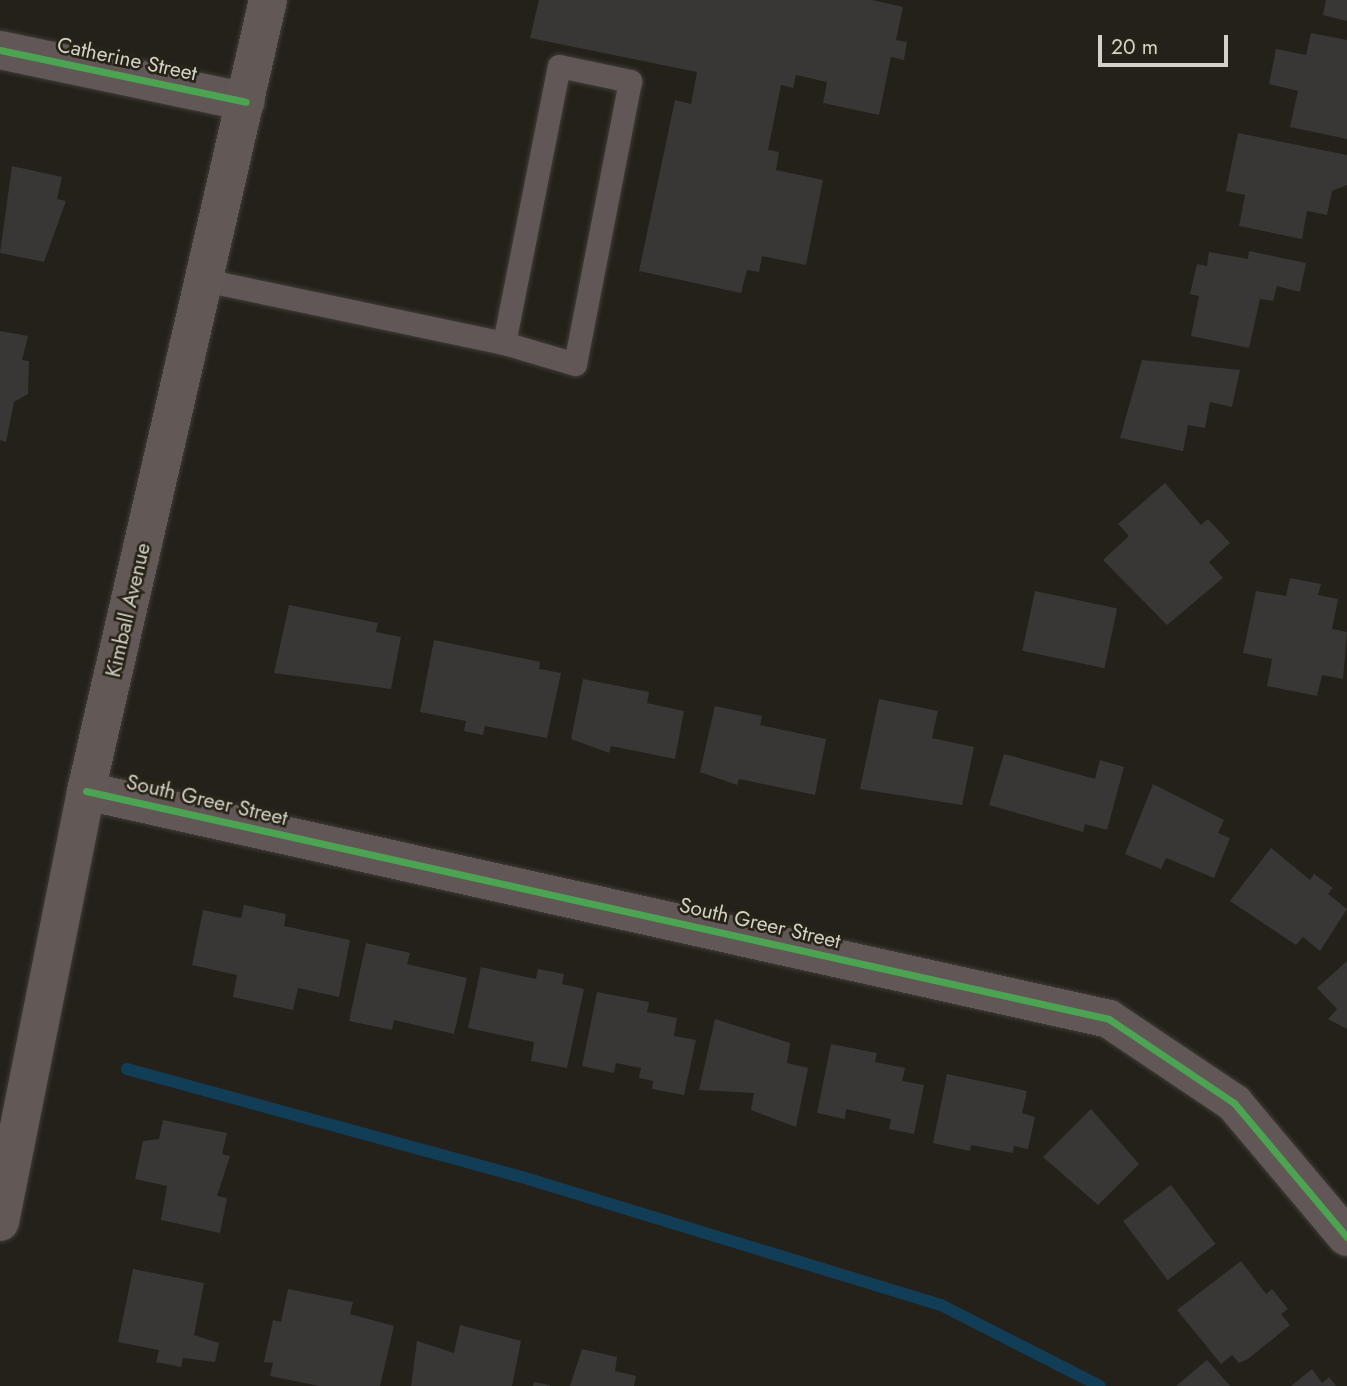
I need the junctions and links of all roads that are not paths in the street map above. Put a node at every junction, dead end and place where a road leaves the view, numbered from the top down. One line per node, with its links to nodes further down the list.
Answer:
1 (268, 0): 3 (main road, Kimball Avenue)
2 (0, 50): 3 (street, Catherine Street)
3 (246, 102): 4 (main road, Kimball Avenue)
4 (205, 280): 5 (lane); 6 (main road, Kimball Avenue)
5 (504, 343): 5 (lane)
6 (86, 791): 7 (main road, Kimball Avenue); 8 (street, South Greer Street)
7 (0, 1222)
8 (1347, 1237)

